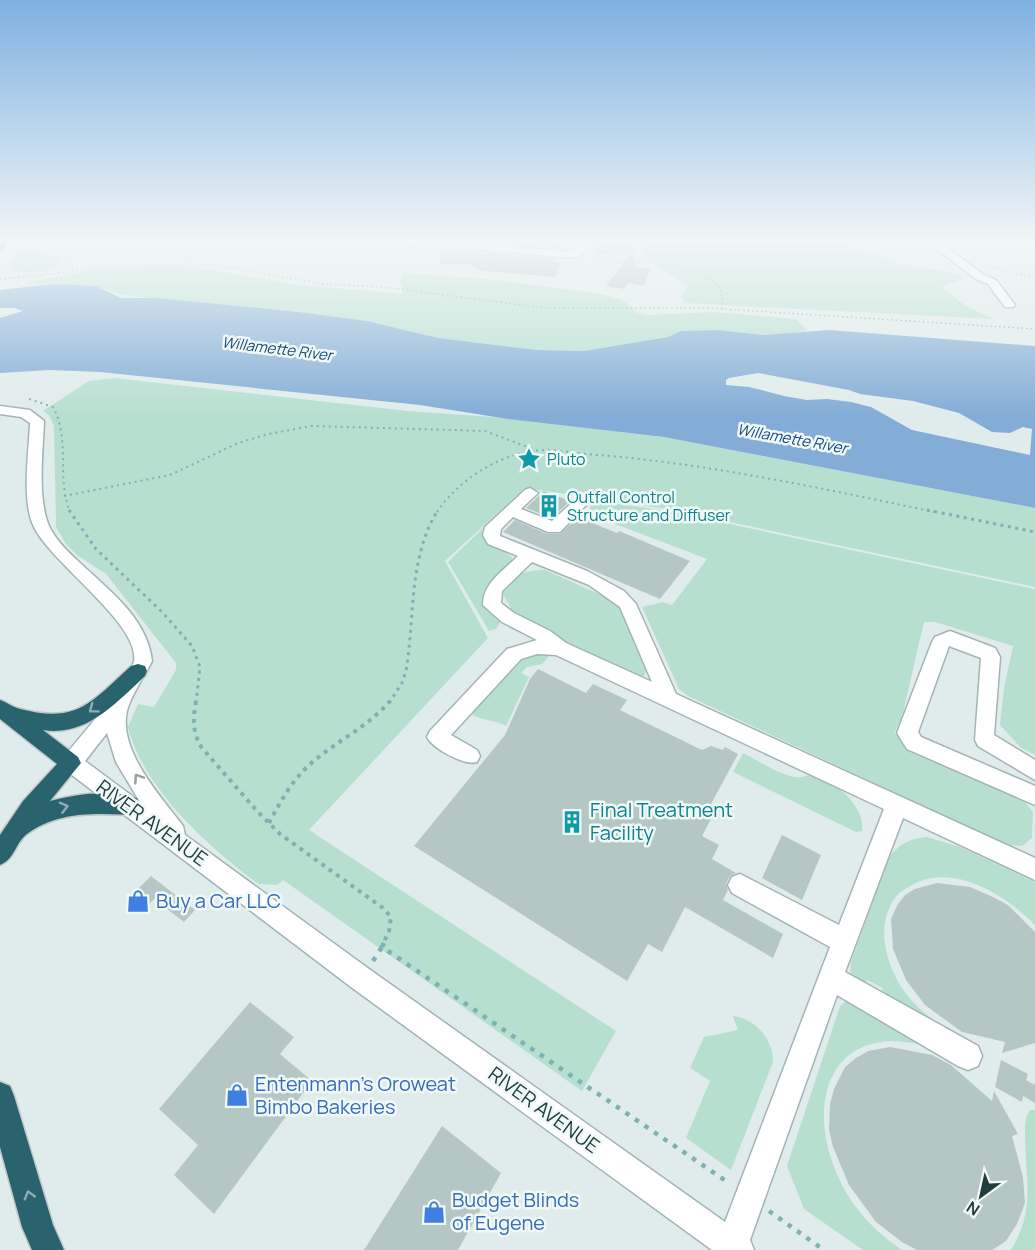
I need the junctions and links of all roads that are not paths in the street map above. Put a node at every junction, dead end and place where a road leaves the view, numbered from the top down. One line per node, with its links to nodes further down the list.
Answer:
1 (1005, 299): 2 (street)
2 (1009, 305)
3 (0, 410): 9 (street)
4 (530, 493): 6 (street)
5 (581, 502): 6 (street)
6 (511, 511): 7 (street)
7 (530, 555): 8 (street); 10 (street)
8 (559, 648): 10 (street); 13 (street)
9 (138, 671): 11 (street); 12 (highway, one-way to 12)
10 (668, 698): 17 (street)
11 (120, 703): 14 (street); 20 (street, one-way to 11)
12 (3, 711): 14 (highway)
13 (470, 756)
14 (71, 763): 18 (street, RIVER AVENUE); 19 (highway)
15 (1035, 771): 16 (street)
16 (1035, 796)
17 (897, 805): 22 (street); 24 (street)
18 (129, 806): 19 (highway, one-way to 18); 20 (street, RIVER AVENUE)
19 (13, 833): 21 (highway)
20 (182, 844): 28 (street, RIVER AVENUE)
21 (0, 854)
22 (1035, 869)
23 (740, 885): 24 (street)
24 (844, 941): 25 (street)
25 (830, 978): 26 (street); 28 (street)
26 (968, 1056)
27 (0, 1096): 29 (highway, one-way to 27)
28 (735, 1248)
29 (48, 1250)

